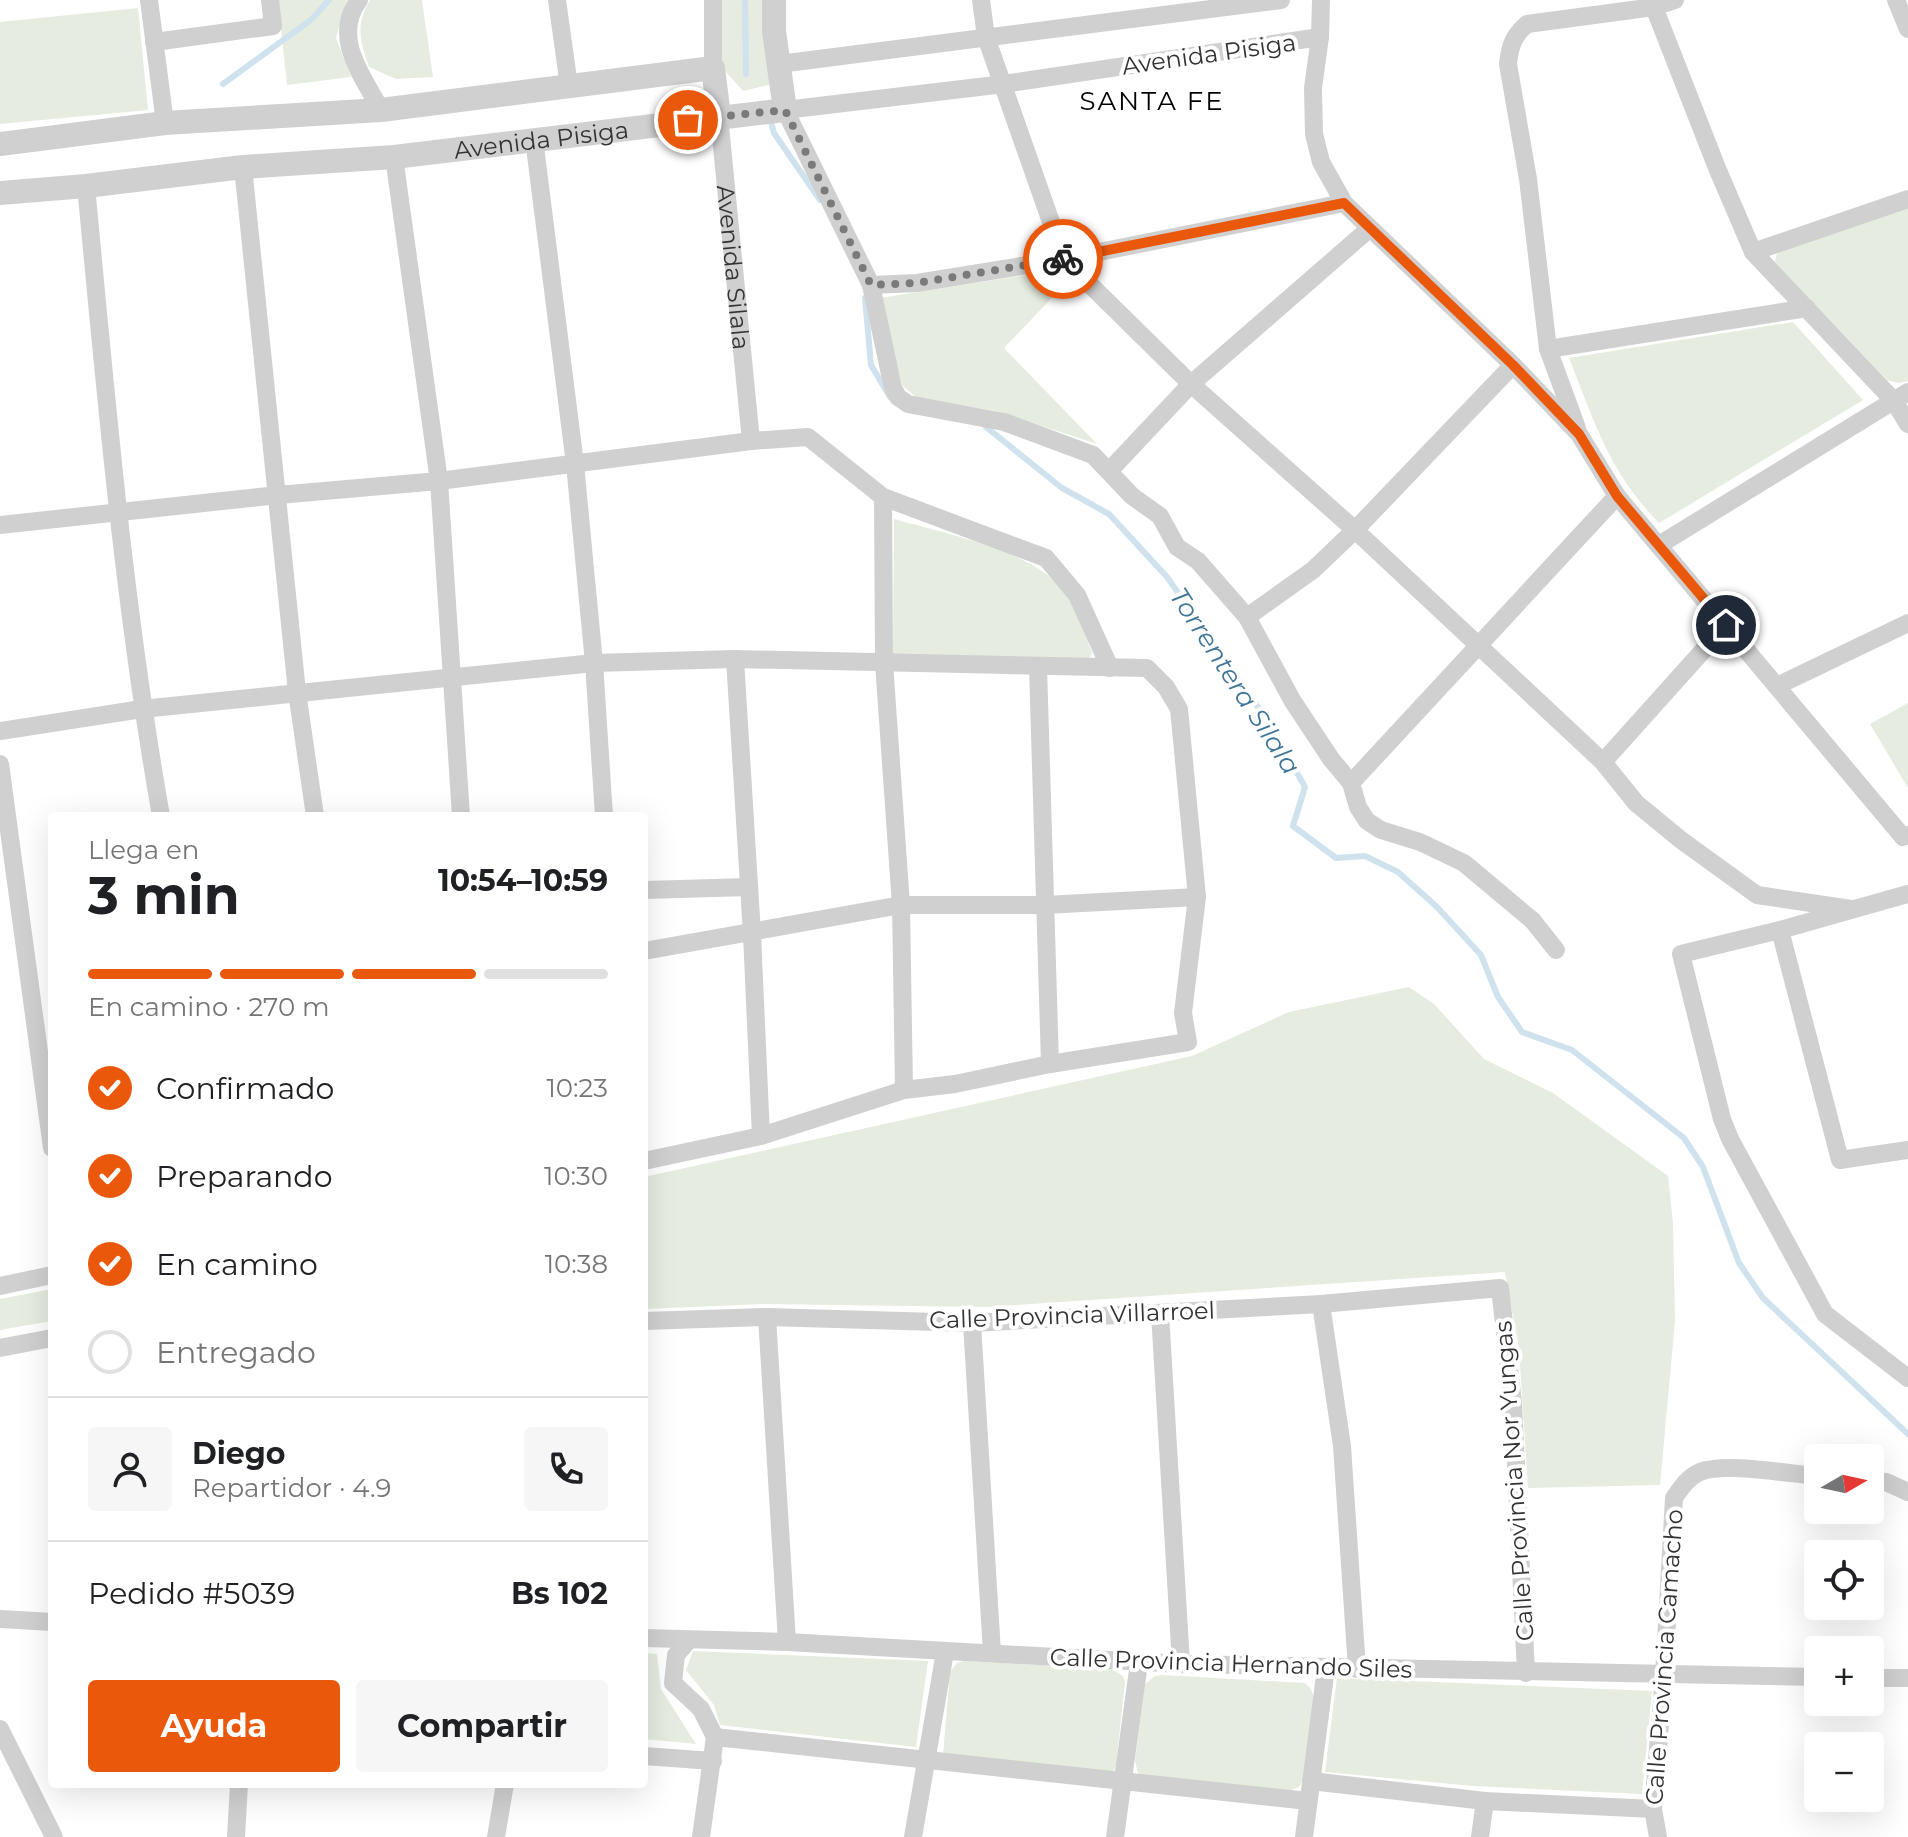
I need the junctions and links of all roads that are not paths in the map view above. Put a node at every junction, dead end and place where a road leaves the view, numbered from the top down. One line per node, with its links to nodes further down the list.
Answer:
1 (149, 0): 18 (street)
2 (270, 0): 18 (street)
3 (359, 0): 23 (street)
4 (557, 0): 22 (street)
5 (713, 0): 20 (street, Avenida Silala)
6 (774, 0): 19 (street)
7 (981, 0): 16 (street)
8 (1281, 0): 12 (street, Avenida Pisiga)
9 (1321, 0): 17 (street)
10 (1675, 0): 13 (street)
11 (1896, 0): 15 (street)
12 (1253, 2): 14 (street, Avenida Pisiga)
13 (1654, 7): 36 (street); 40 (street)
14 (1173, 8): 16 (street, Avenida Pisiga)
15 (1908, 29)
16 (986, 37): 19 (street, Avenida Pisiga); 21 (street)
17 (1320, 37): 21 (street, Avenida Pisiga); 34 (street)
18 (154, 42): 26 (street)
19 (779, 64): 24 (street)
20 (713, 68): 22 (street, Avenida Pisiga); 25 (street, Avenida Silala)
21 (1004, 84): 24 (street, Avenida Pisiga); 37 (street)
22 (569, 86): 23 (street, Avenida Pisiga)
23 (381, 110): 26 (street, Avenida Pisiga)
24 (785, 110): 25 (street, Avenida Pisiga); 38 (street)
25 (719, 116): 27 (street, Avenida Pisiga); 46 (street, Avenida Silala)
26 (165, 123): 28 (street, Avenida Pisiga)
27 (534, 139): 29 (street, Avenida Pisiga); 47 (street)
28 (0, 144)
29 (394, 157): 30 (street, Avenida Pisiga); 49 (street)
30 (243, 167): 31 (street, Avenida Pisiga); 50 (street)
31 (86, 186): 32 (street, Avenida Pisiga); 53 (street)
32 (0, 193)
33 (1908, 199): 36 (street)
34 (1344, 203): 35 (street); 37 (street)
35 (1369, 229): 41 (street); 42 (street)
36 (1753, 252): 39 (street)
37 (1064, 259): 38 (street); 42 (street)
38 (871, 285): 48 (street)
39 (1807, 308): 40 (street); 43 (street)
40 (1548, 349): 45 (street)
41 (1513, 365): 45 (street); 55 (street)
42 (1191, 384): 48 (street); 55 (street)
43 (1901, 397): 44 (street); 56 (street)
44 (1908, 424)
45 (1579, 434): 51 (street)
46 (751, 441): 47 (street); 52 (street)
47 (575, 464): 49 (street); 62 (street)
48 (1110, 470): 57 (street)
49 (439, 481): 50 (street); 66 (street)
50 (278, 495): 53 (street); 68 (street)
51 (1617, 496): 56 (street); 60 (street)
52 (883, 497): 63 (street); 65 (street)
53 (117, 514): 54 (street); 69 (street)
54 (0, 525)
55 (1355, 530): 57 (street); 60 (street)
56 (1659, 545): 59 (street)
57 (1247, 617): 73 (street)
58 (1908, 623): 67 (street)
59 (1726, 625): 67 (street); 71 (street)
60 (1480, 647): 71 (street); 73 (street)
61 (735, 659): 62 (street); 63 (street); 79 (street)
62 (594, 663): 66 (street); 77 (street)
63 (884, 663): 64 (street); 83 (street)
64 (1038, 667): 65 (street); 84 (street)
65 (1110, 668): 82 (street)
66 (451, 678): 68 (street); 76 (street)
67 (1777, 686): 78 (street)
68 (297, 692): 69 (street); 75 (street)
69 (142, 709): 70 (street); 74 (street)
70 (0, 731)
71 (1603, 762): 85 (street)
72 (0, 764): 92 (street)
73 (1351, 783): 89 (street)
74 (160, 812)
75 (314, 812)
76 (461, 812)
77 (604, 812)
78 (1905, 836)
79 (749, 887): 80 (street); 87 (street)
80 (648, 890)
81 (1908, 894): 85 (street)
82 (1197, 897): 84 (street); 90 (street)
83 (901, 905): 84 (street); 87 (street); 91 (street)
84 (1045, 905): 90 (street)
85 (1851, 909): 86 (street)
86 (1780, 930): 94 (street); 106 (street)
87 (752, 934): 88 (street); 93 (street)
88 (648, 950)
89 (1556, 950)
90 (1050, 1064): 91 (street)
91 (904, 1090): 93 (street)
92 (48, 1118)
93 (761, 1136): 95 (street)
94 (1908, 1150)
95 (648, 1160)
96 (48, 1276): 97 (street)
97 (0, 1286)
98 (1500, 1288): 99 (street, Calle Provincia Villarroel); 121 (street, Calle Provincia Nor Yungas)
99 (1321, 1304): 100 (street, Calle Provincia Villarroel); 120 (street)
100 (1160, 1313): 103 (street, Calle Provincia Villarroel); 118 (street)
101 (767, 1317): 102 (street, Calle Provincia Villarroel); 103 (street, Calle Provincia Villarroel); 114 (street)
102 (648, 1321)
103 (972, 1323): 116 (street)
104 (48, 1339): 105 (street)
105 (0, 1348)
106 (1908, 1378)
107 (1804, 1475): 122 (street, Calle Provincia Camacho)
108 (1884, 1482): 109 (street)
109 (1908, 1492)
110 (0, 1619): 111 (street)
111 (48, 1622)
112 (648, 1638): 113 (street, Calle Provincia Hernando Siles)
113 (688, 1641): 114 (street, Calle Provincia Hernando Siles); 127 (street)
114 (787, 1642): 115 (street, Calle Provincia Hernando Siles)
115 (945, 1652): 116 (street, Calle Provincia Hernando Siles); 129 (street)
116 (992, 1653): 117 (street, Calle Provincia Hernando Siles)
117 (1139, 1663): 118 (street, Calle Provincia Hernando Siles); 131 (street)
118 (1181, 1664): 119 (street, Calle Provincia Hernando Siles)
119 (1326, 1668): 120 (street, Calle Provincia Hernando Siles); 132 (street)
120 (1357, 1669): 121 (street, Calle Provincia Hernando Siles)
121 (1526, 1673): 122 (street, Calle Provincia Hernando Siles)
122 (1664, 1676): 123 (street, Calle Provincia Hernando Siles); 137 (street, Calle Provincia Camacho)
123 (1804, 1677)
124 (1884, 1678): 125 (street)
125 (1908, 1678)
126 (1, 1737): 138 (street)
127 (715, 1737): 129 (street); 130 (street)
128 (648, 1756): 130 (street)
129 (928, 1760): 131 (street); 142 (street)
130 (713, 1761): 141 (street)
131 (1123, 1781): 135 (street); 143 (street)
132 (1311, 1781): 135 (street); 136 (street)
133 (239, 1788): 139 (street)
134 (504, 1788): 140 (street)
135 (1308, 1801): 144 (street)
136 (1485, 1801): 137 (street); 145 (street)
137 (1653, 1809): 146 (street, Calle Provincia Camacho)
138 (54, 1837)
139 (236, 1837)
140 (496, 1837)
141 (701, 1837)
142 (913, 1837)
143 (1115, 1837)
144 (1304, 1837)
145 (1480, 1837)
146 (1658, 1837)

